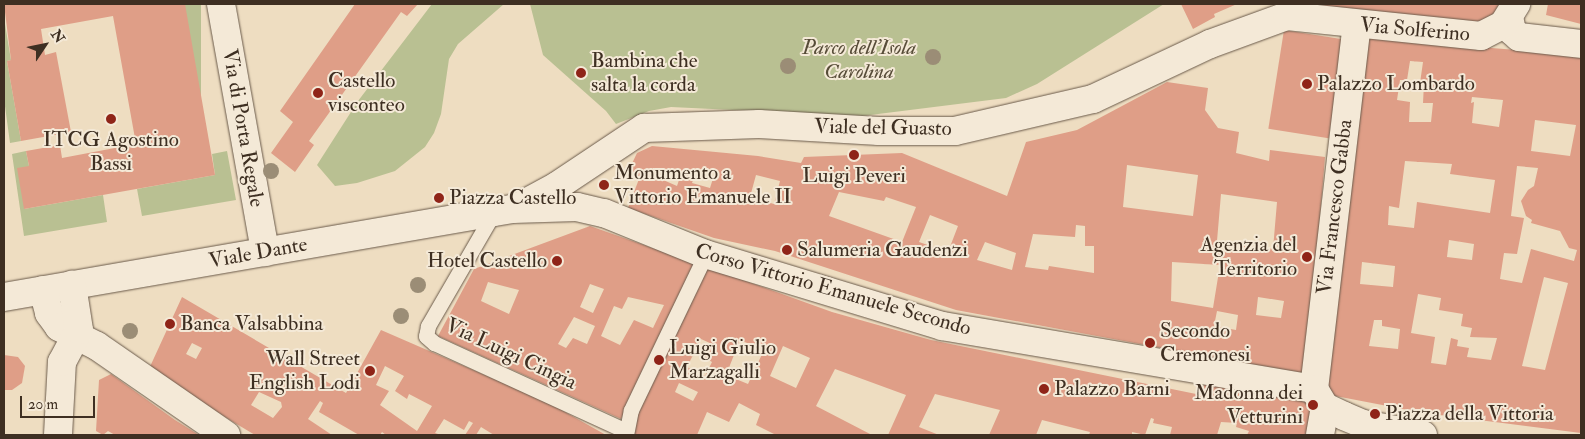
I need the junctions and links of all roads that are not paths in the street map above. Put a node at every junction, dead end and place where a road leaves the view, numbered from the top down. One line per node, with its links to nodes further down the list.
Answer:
1 (221, 4): 7 (street, Via di Porta Regale)
2 (1513, 10): 4 (street, Via Solferino); 5 (street, Via Solferino)
3 (1288, 16): 4 (street, Via Solferino); 6 (street, Viale del Guasto)
4 (1357, 25): 13 (street, Via Francesco Gabba)
5 (1581, 44)
6 (503, 211): 7 (street, Viale Dante); 13 (street, Corso Vittorio Emanuele Secondo); 14 (lane, Via Luigi Cingia)
7 (265, 252): 9 (street, Viale Dante)
8 (700, 266): 14 (lane)
9 (72, 285): 10 (street, Viale Dante); 12 (street)
10 (43, 290): 11 (street, Viale Dante); 12 (street)
11 (4, 297)
12 (77, 336): 15 (street); 16 (street)
13 (1320, 398): 17 (street); 18 (street)
14 (626, 433)
15 (58, 435)
16 (226, 435)
17 (1320, 435)
18 (1423, 435)

